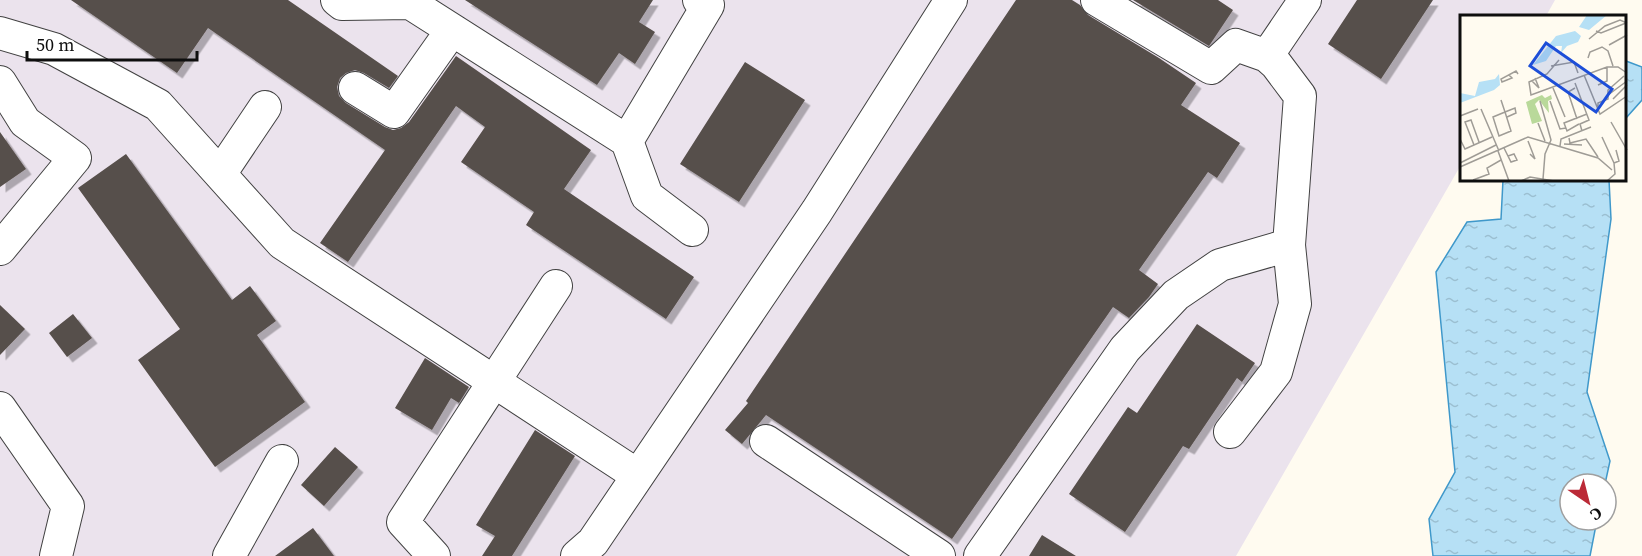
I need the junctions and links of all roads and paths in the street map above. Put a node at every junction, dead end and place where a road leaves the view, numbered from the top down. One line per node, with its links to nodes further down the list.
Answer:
1 (337, 0): 5 (lane)
2 (699, 0): 13 (lane)
3 (951, 0): 24 (lane)
4 (1097, 0): 9 (lane)
5 (409, 2): 7 (lane)
6 (1294, 4): 9 (lane)
7 (452, 30): 11 (lane); 13 (lane)
8 (0, 33): 14 (lane)
9 (1267, 56): 16 (lane)
10 (0, 82): 17 (lane)
11 (355, 88)
12 (266, 107): 14 (lane)
13 (627, 141): 15 (lane)
14 (220, 174): 19 (lane)
15 (692, 230)
16 (1289, 245): 21 (lane); 30 (lane)
17 (0, 249)
18 (556, 286): 19 (lane)
19 (493, 381): 24 (lane); 27 (lane)
20 (0, 408): 25 (lane)
21 (1230, 432)
22 (766, 441): 29 (lane)
23 (282, 461): 26 (lane)
24 (637, 476): 28 (lane)
25 (56, 556)
26 (229, 556)
27 (434, 556)
28 (577, 556)
29 (939, 556)
30 (980, 556)

